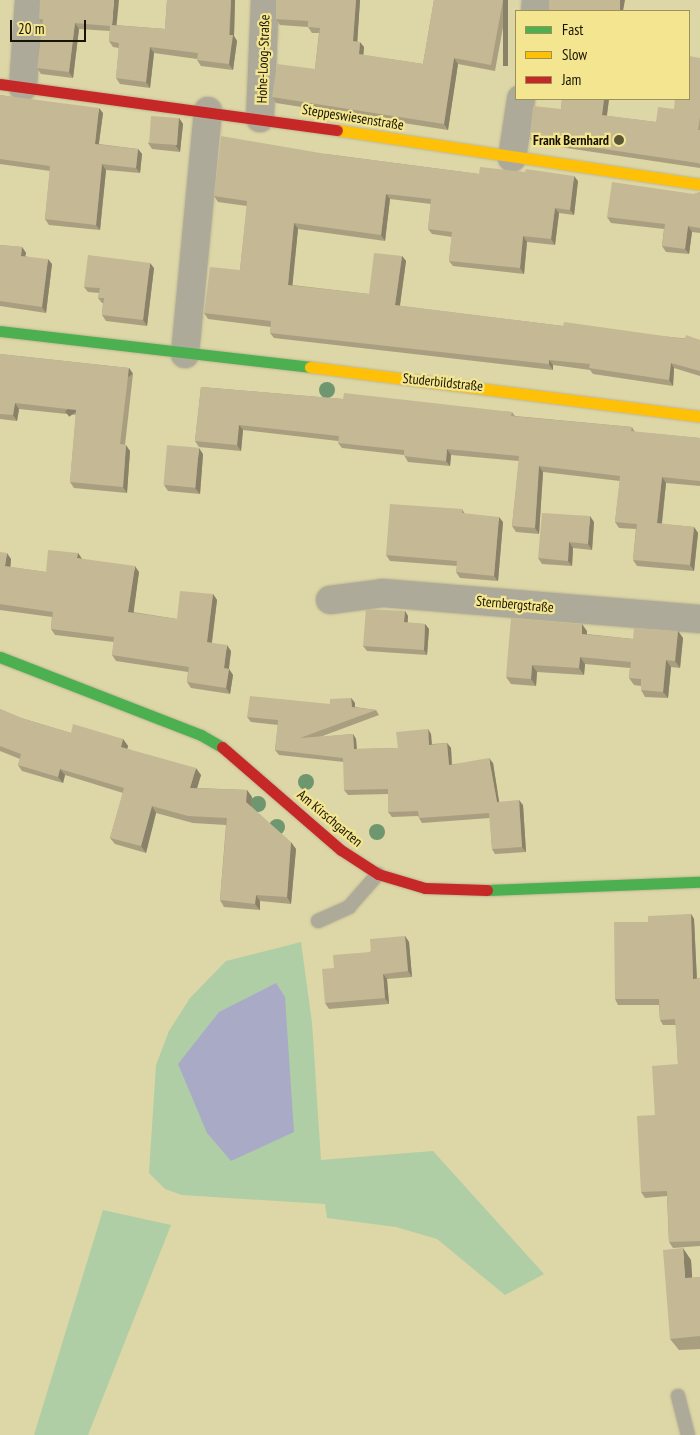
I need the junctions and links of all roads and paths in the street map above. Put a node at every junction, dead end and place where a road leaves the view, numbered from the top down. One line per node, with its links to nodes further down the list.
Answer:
1 (29, 0): 3 (street)
2 (265, 0): 6 (street, Hohe-Loog-Straße)
3 (12, 86): 5 (street, Steppeswiesenstraße)
4 (521, 100): 7 (street)
5 (208, 111): 6 (street, Steppeswiesenstraße); 10 (street)
6 (260, 118): 7 (street, Steppeswiesenstraße)
7 (512, 158): 8 (street, Steppeswiesenstraße)
8 (700, 184)
9 (0, 331): 10 (street, Studerbildstraße)
10 (185, 354): 11 (street, Studerbildstraße)
11 (700, 416)
12 (330, 600): 13 (street, Sternbergstraße)
13 (700, 619)
14 (0, 658): 15 (street, Am Kirschgarten)
15 (378, 874): 16 (street, Am Kirschgarten); 17 (lane)
16 (700, 882)
17 (318, 921)
18 (678, 1396): 19 (lane)
19 (688, 1435)

